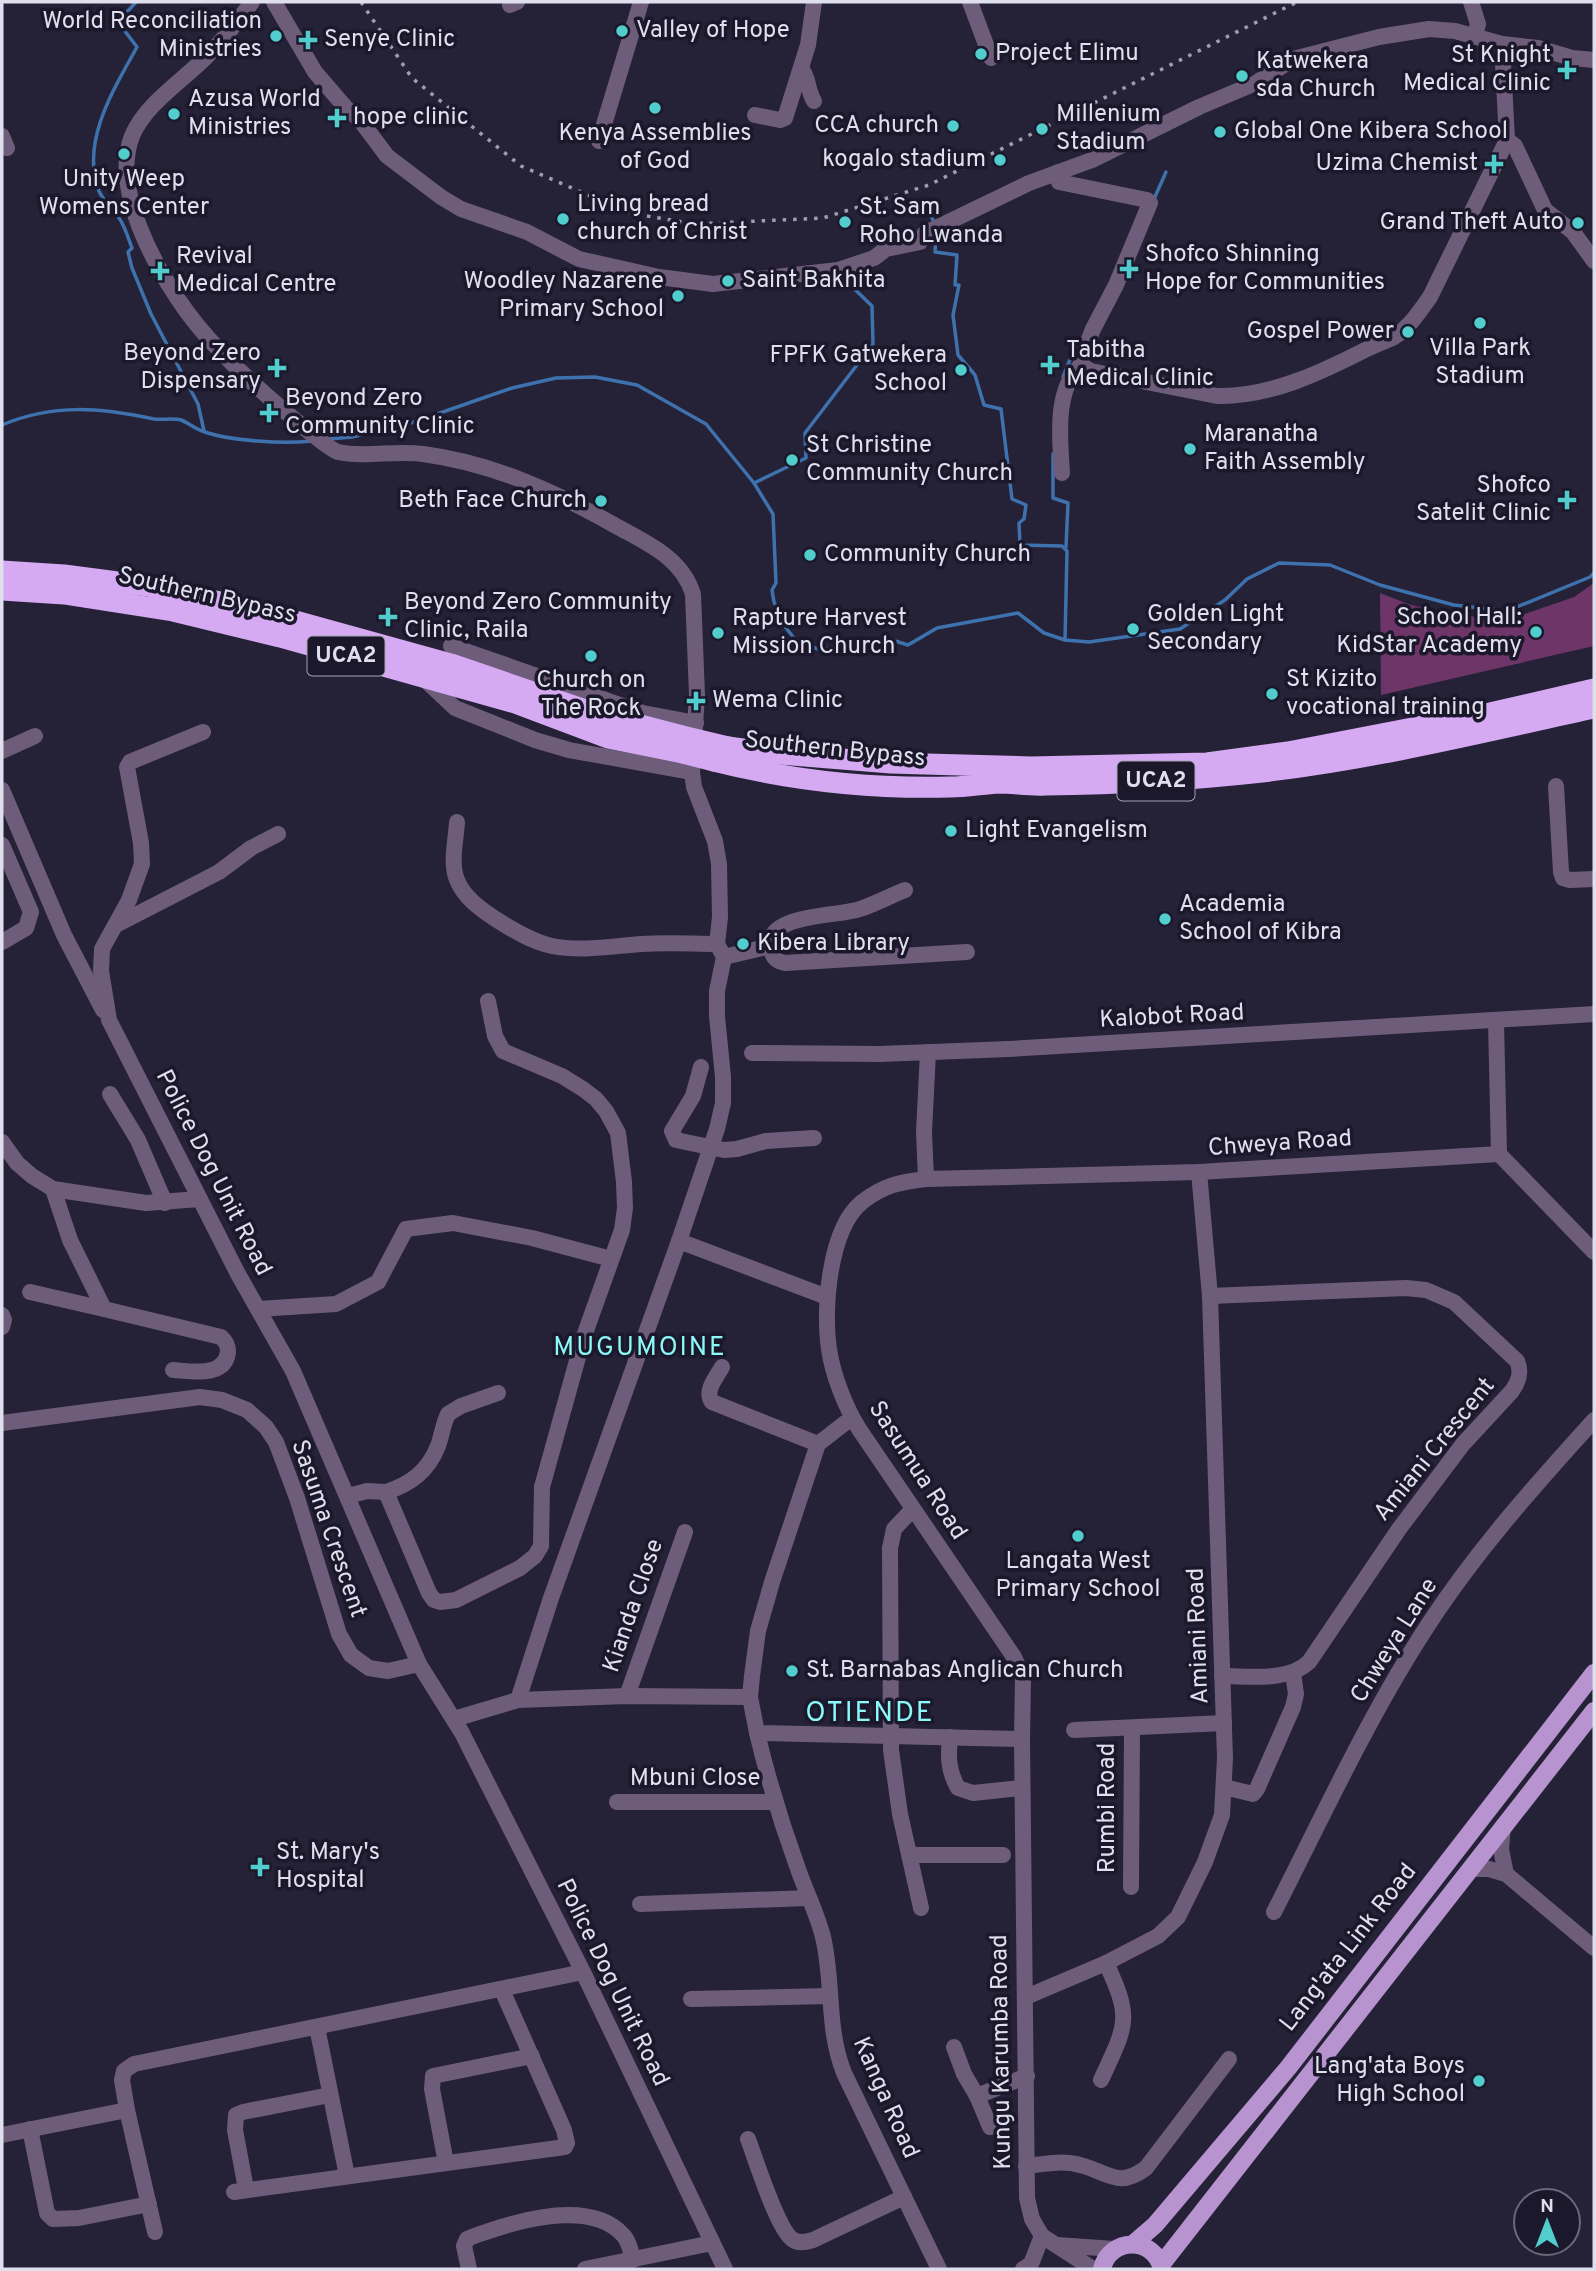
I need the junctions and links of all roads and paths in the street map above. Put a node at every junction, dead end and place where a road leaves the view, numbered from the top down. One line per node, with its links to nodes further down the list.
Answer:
1 (252, 2): 28 (street)
2 (274, 2): 16 (street)
3 (641, 2): 15 (street)
4 (814, 2): 11 (street)
5 (970, 2): 9 (street)
6 (1471, 2): 7 (street)
7 (1475, 35): 8 (street); 16 (street)
8 (1502, 44): 10 (street); 14 (street)
9 (990, 58)
10 (1594, 60)
11 (801, 68): 12 (street); 13 (street)
12 (814, 101)
13 (755, 115)
14 (1507, 140): 17 (street); 18 (street)
15 (599, 141)
16 (1058, 172): 18 (street)
17 (1594, 261)
18 (1081, 365): 19 (street)
19 (1062, 472)
20 (2, 570): 28 (highway, Southern Bypass / UCA2)
21 (2, 590): 23 (highway, Southern Bypass / UCA2)
22 (451, 646): 28 (street)
23 (424, 679): 28 (highway, Southern Bypass / UCA2); 31 (street)
24 (1594, 689): 30 (highway, Southern Bypass / UCA2)
25 (1594, 708): 30 (highway, Southern Bypass / UCA2)
26 (203, 732): 39 (street, Police Dog Unit Road)
27 (35, 736): 29 (street)
28 (687, 737): 30 (highway, Southern Bypass / UCA2, bridge); 31 (street)
29 (2, 751)
30 (721, 754)
31 (692, 772): 42 (street)
32 (1556, 786): 37 (street)
33 (2, 790): 46 (street)
34 (457, 822): 42 (street)
35 (278, 834): 39 (street)
36 (2, 845): 40 (street)
37 (1594, 878)
38 (905, 890): 41 (street)
39 (114, 926): 46 (street, Police Dog Unit Road)
40 (2, 942)
41 (770, 946): 42 (street); 43 (street)
42 (721, 951): 54 (street)
43 (967, 952)
44 (488, 1000): 63 (street)
45 (1594, 1014): 47 (street, Kalobot Road)
46 (109, 1020): 59 (street, Police Dog Unit Road)
47 (1496, 1021): 48 (street, Kalobot Road); 55 (street)
48 (928, 1052): 49 (street, Kalobot Road); 57 (street)
49 (752, 1053)
50 (701, 1067): 54 (street)
51 (110, 1094): 60 (street)
52 (814, 1138): 54 (street)
53 (2, 1142): 58 (street)
54 (711, 1148): 61 (street)
55 (1499, 1154): 56 (street, Chweya Road); 62 (street)
56 (1199, 1172): 57 (street, Chweya Road); 65 (street, Amiani Road)
57 (926, 1179): 66 (street, Sasumua Road)
58 (53, 1189): 60 (street); 67 (street)
59 (200, 1199): 60 (street); 68 (street, Police Dog Unit Road)
60 (165, 1203)
61 (679, 1241): 66 (street); 88 (street)
62 (1594, 1252)
63 (611, 1259): 68 (street); 78 (street)
64 (30, 1292): 67 (street)
65 (1210, 1296): 83 (street, Amiani Crescent); 85 (street, Amiani Road)
66 (827, 1297): 74 (street, Sasumua Road)
67 (104, 1309): 72 (street)
68 (258, 1309): 79 (street, Police Dog Unit Road)
69 (2, 1315): 70 (street)
70 (2, 1327)
71 (722, 1367): 77 (street)
72 (173, 1370)
73 (498, 1393): 78 (street)
74 (853, 1420): 77 (street); 80 (street, Sasumua Road)
75 (1594, 1420): 111 (street, Chweya Lane)
76 (2, 1423): 82 (street, Sasuma Crescent)
77 (818, 1444): 87 (street, Kanga Road)
78 (386, 1492): 79 (street)
79 (348, 1496): 82 (street, Police Dog Unit Road)
80 (912, 1510): 95 (street); 97 (street, Sasumua Road)
81 (685, 1532): 86 (street, Kianda Close)
82 (419, 1664): 90 (street)
83 (1293, 1673): 85 (street); 98 (street)
84 (1594, 1674): 140 (main road, Lang'ata Link Road)
85 (1222, 1676): 91 (street, Amiani Road)
86 (627, 1696): 87 (street); 88 (street)
87 (750, 1697): 94 (street, Kanga Road)
88 (518, 1700): 90 (street)
89 (1594, 1711): 102 (main road, Lang'ata Link Road)
90 (454, 1719): 114 (street, Police Dog Unit Road)
91 (1224, 1723): 92 (street, Rumbi Road); 98 (street, Amiani Road)
92 (1132, 1729): 93 (street, Rumbi Road); 107 (street, Rumbi Road)
93 (1074, 1730)
94 (757, 1733): 95 (street); 101 (street, Kanga Road)
95 (890, 1737): 96 (street); 103 (street)
96 (950, 1737): 97 (street); 99 (street)
97 (1022, 1739): 99 (street, Sasumua Road)
98 (1224, 1787): 113 (street, Amiani Road)
99 (1021, 1788): 117 (street, Kungu Karumba Road)
100 (617, 1802): 101 (street, Mbuni Close)
101 (774, 1802): 108 (street, Kanga Road)
102 (1503, 1826): 105 (main road, Lang'ata Link Road); 106 (street)
103 (910, 1855): 104 (street); 110 (street)
104 (1003, 1855)
105 (1470, 1869): 106 (street); 143 (main road, Lang'ata Link Road)
106 (1506, 1874): 112 (street)
107 (1131, 1887)
108 (808, 1898): 109 (street); 116 (street, Kanga Road)
109 (640, 1904)
110 (921, 1908)
111 (1274, 1912)
112 (1594, 1948)
113 (1106, 1963): 117 (street, Amiani Road); 124 (street)
114 (583, 1972): 115 (street); 139 (street, Police Dog Unit Road)
115 (502, 1990): 119 (street); 121 (street)
116 (830, 1996): 118 (street); 135 (street, Kanga Road)
117 (1026, 1997): 123 (street, Kungu Karumba Road)
118 (691, 1999)
119 (317, 2027): 125 (street); 127 (street)
120 (954, 2047): 126 (street)
121 (532, 2056): 132 (street); 132 (street)
122 (1229, 2059): 133 (street)
123 (1027, 2076): 126 (street); 133 (street, Kungu Karumba Road)
124 (1101, 2080)
125 (331, 2095): 134 (street); 134 (street)
126 (977, 2096): 128 (street)
127 (127, 2110): 129 (street); 136 (street)
128 (990, 2127)
129 (30, 2129): 130 (street); 136 (street)
130 (2, 2135)
131 (748, 2139): 135 (street)
132 (446, 2163): 134 (street)
133 (1026, 2166): 138 (street, Kungu Karumba Road)
134 (347, 2176)
135 (904, 2197): 147 (street, Kanga Road)
136 (149, 2204): 137 (street)
137 (155, 2232)
138 (1048, 2241): 141 (street); 148 (street); 149 (street)
139 (712, 2243): 142 (street); 146 (street, Police Dog Unit Road)
140 (1133, 2244): 141 (main road); 143 (main road)
141 (1114, 2249): 150 (main road)
142 (633, 2260): 144 (street); 145 (street)
143 (1161, 2267)
144 (469, 2269)
145 (586, 2269)
146 (725, 2269)
147 (939, 2269)
148 (1023, 2269)
149 (1093, 2269)
150 (1101, 2269)

